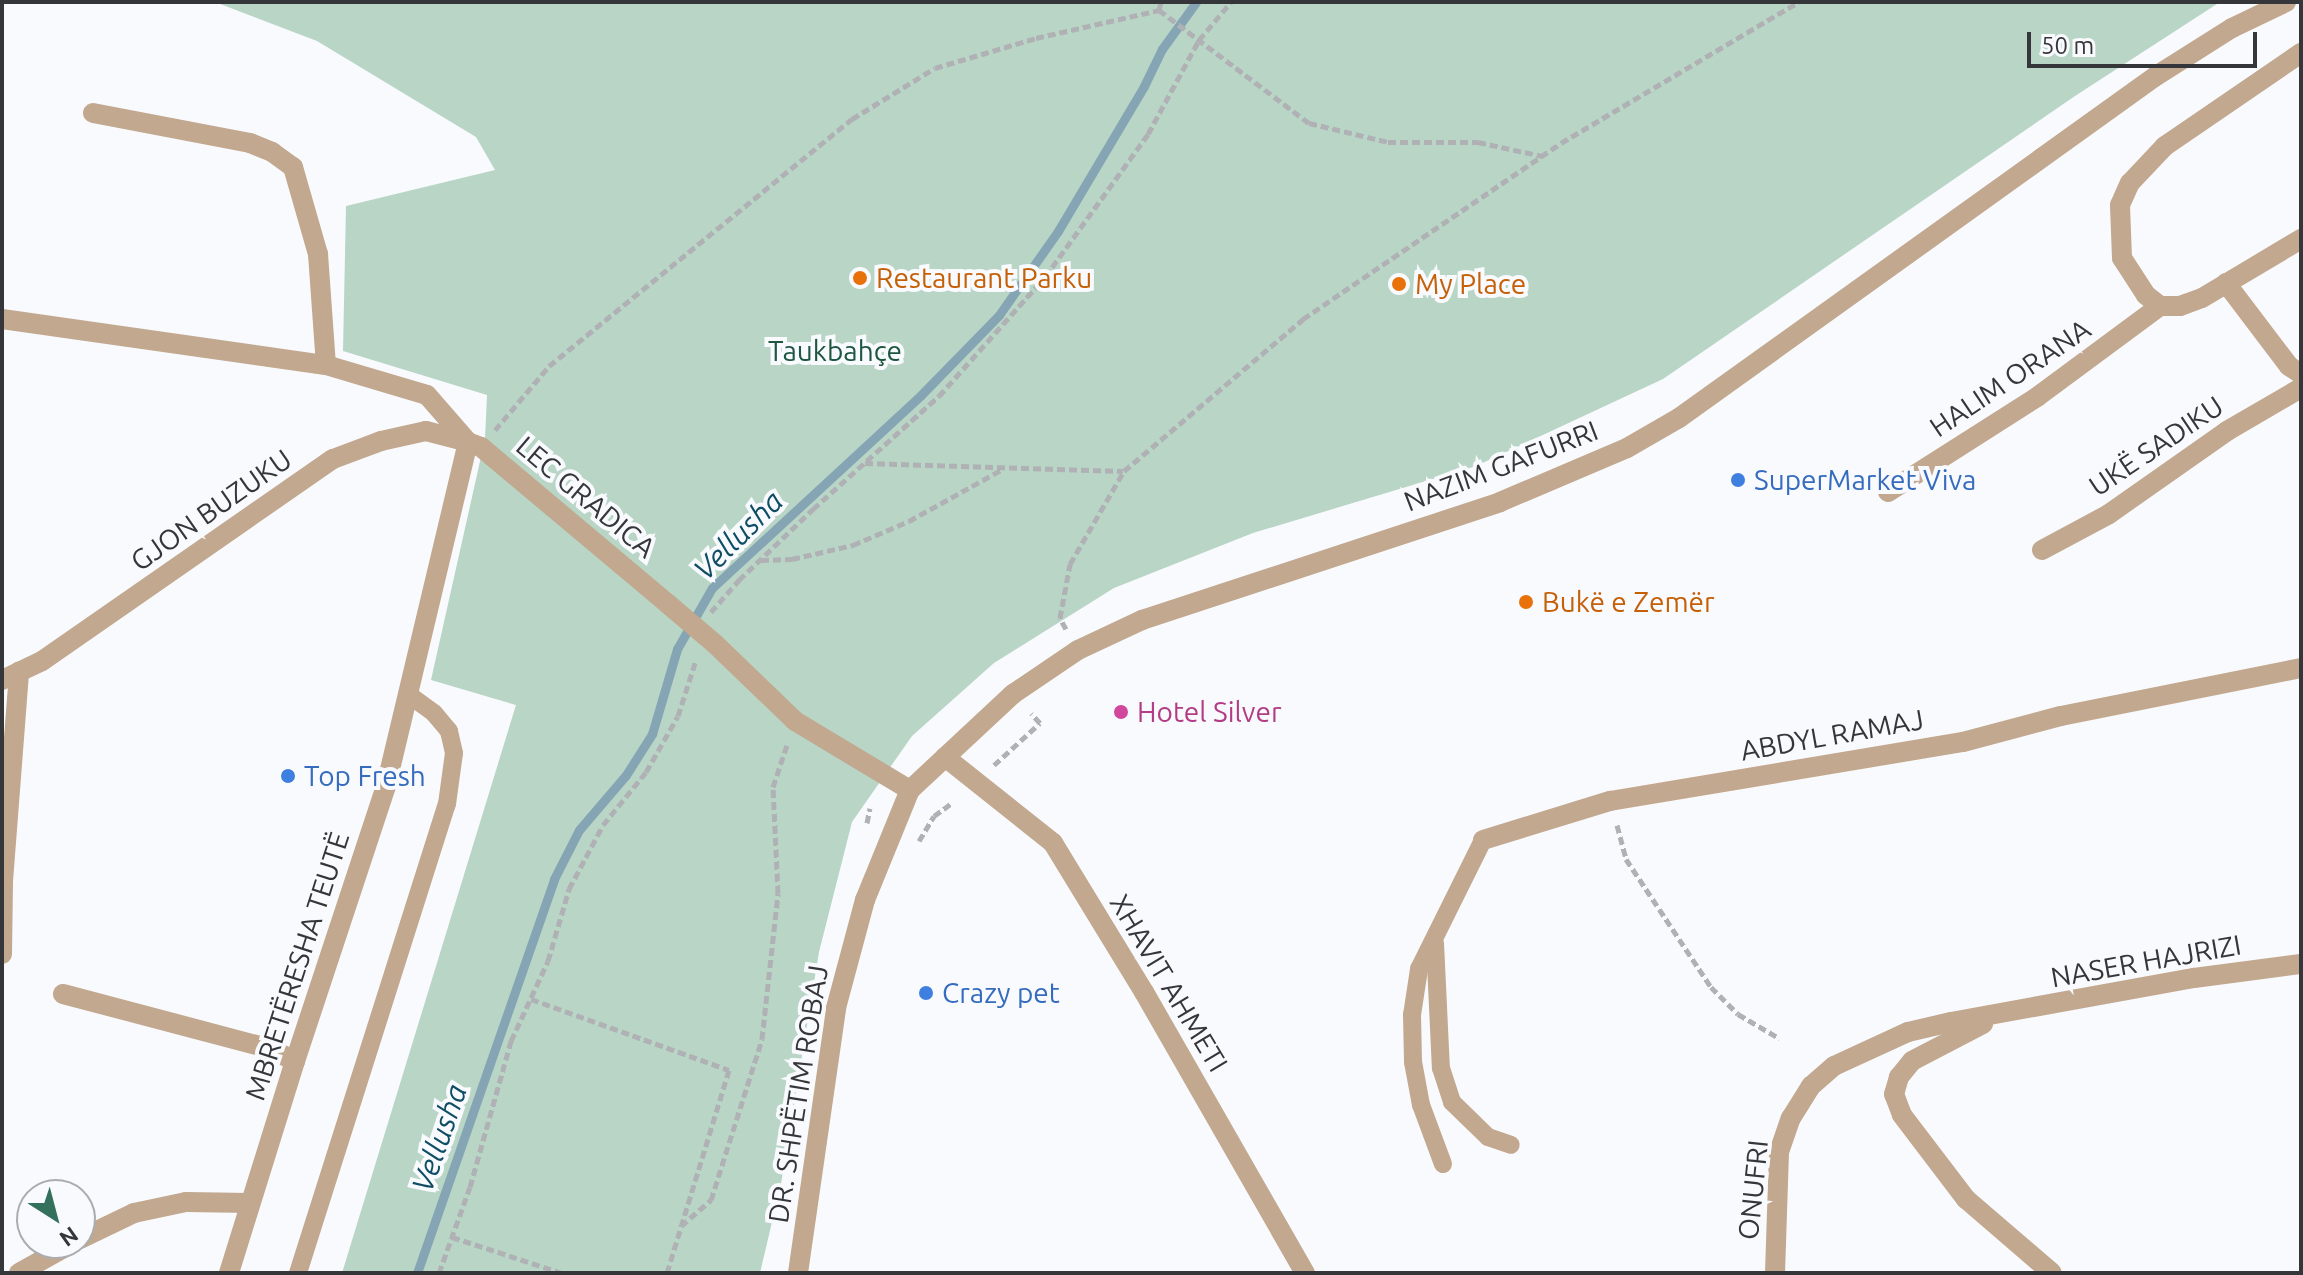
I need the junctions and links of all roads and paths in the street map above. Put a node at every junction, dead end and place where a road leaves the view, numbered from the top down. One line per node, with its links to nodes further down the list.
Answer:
1 (1161, 2): 5 (path)
2 (1231, 2): 6 (path)
3 (1798, 2): 9 (path)
4 (2286, 2): 25 (street, NAZIM GAFURRI)
5 (1159, 10): 6 (path); 17 (path)
6 (1199, 40): 9 (path); 18 (path)
7 (2301, 53): 12 (street)
8 (93, 113): 14 (street)
9 (1542, 156): 20 (path)
10 (2301, 239): 11 (street, HALIM ORANA)
11 (2226, 283): 12 (street, HALIM ORANA); 15 (street)
12 (2160, 306): 21 (street, HALIM ORANA)
13 (2, 319): 14 (street, LEC GRADICA)
14 (326, 365): 17 (street, LEC GRADICA)
15 (2301, 374)
16 (2301, 388): 22 (street, UKË SADIKU)
17 (474, 444): 24 (street, LEC GRADICA, bridge); 27 (street, GJON BUZUKU); 28 (street, MBRETËRESHA TEUTË)
18 (863, 463): 19 (path); 23 (path)
19 (1003, 469): 20 (path); 23 (path)
20 (1124, 471): 25 (path)
21 (1888, 492)
22 (2042, 550)
23 (761, 560): 24 (path)
24 (698, 628): 30 (street, LEC GRADICA, bridge); 42 (path)
25 (1078, 650): 31 (street, NAZIM GAFURRI)
26 (2301, 668): 34 (street, ABDYL RAMAJ)
27 (11, 676): 39 (street)
28 (408, 694): 45 (street, MBRETËRESHA TEUTË); 55 (lane)
29 (1031, 713): 32 (path)
30 (795, 721): 33 (street, LEC GRADICA); 49 (path)
31 (945, 757): 33 (street, NAZIM GAFURRI); 60 (street, XHAVIT AHMETI)
32 (989, 769)
33 (910, 790): 59 (street, DR. SHPËTIM ROBAJ)
34 (1610, 801): 36 (street, ABDYL RAMAJ); 44 (path)
35 (952, 803): 37 (path)
36 (1483, 840): 38 (lane, ABDYL RAMAJ)
37 (916, 846)
38 (1435, 940): 46 (lane, ABDYL RAMAJ); 47 (lane, ABDYL RAMAJ)
39 (2, 954)
40 (2301, 964): 43 (street, NASER HAJRIZI)
41 (63, 994): 45 (street)
42 (531, 999): 49 (path); 51 (path)
43 (2001, 1016): 61 (street, ONUFRI); 62 (street)
44 (1779, 1038)
45 (295, 1061): 48 (street, MBRETËRESHA TEUTË)
46 (1511, 1145)
47 (1443, 1164)
48 (250, 1203): 50 (street); 54 (street, MBRETËRESHA TEUTË)
49 (681, 1226): 58 (path)
50 (96, 1231)
51 (452, 1237): 56 (path); 57 (path)
52 (44, 1259): 53 (street)
53 (19, 1273)
54 (229, 1273)
55 (298, 1273)
56 (439, 1273)
57 (562, 1273)
58 (667, 1273)
59 (798, 1273)
60 (1305, 1273)
61 (1775, 1273)
62 (2052, 1273)

